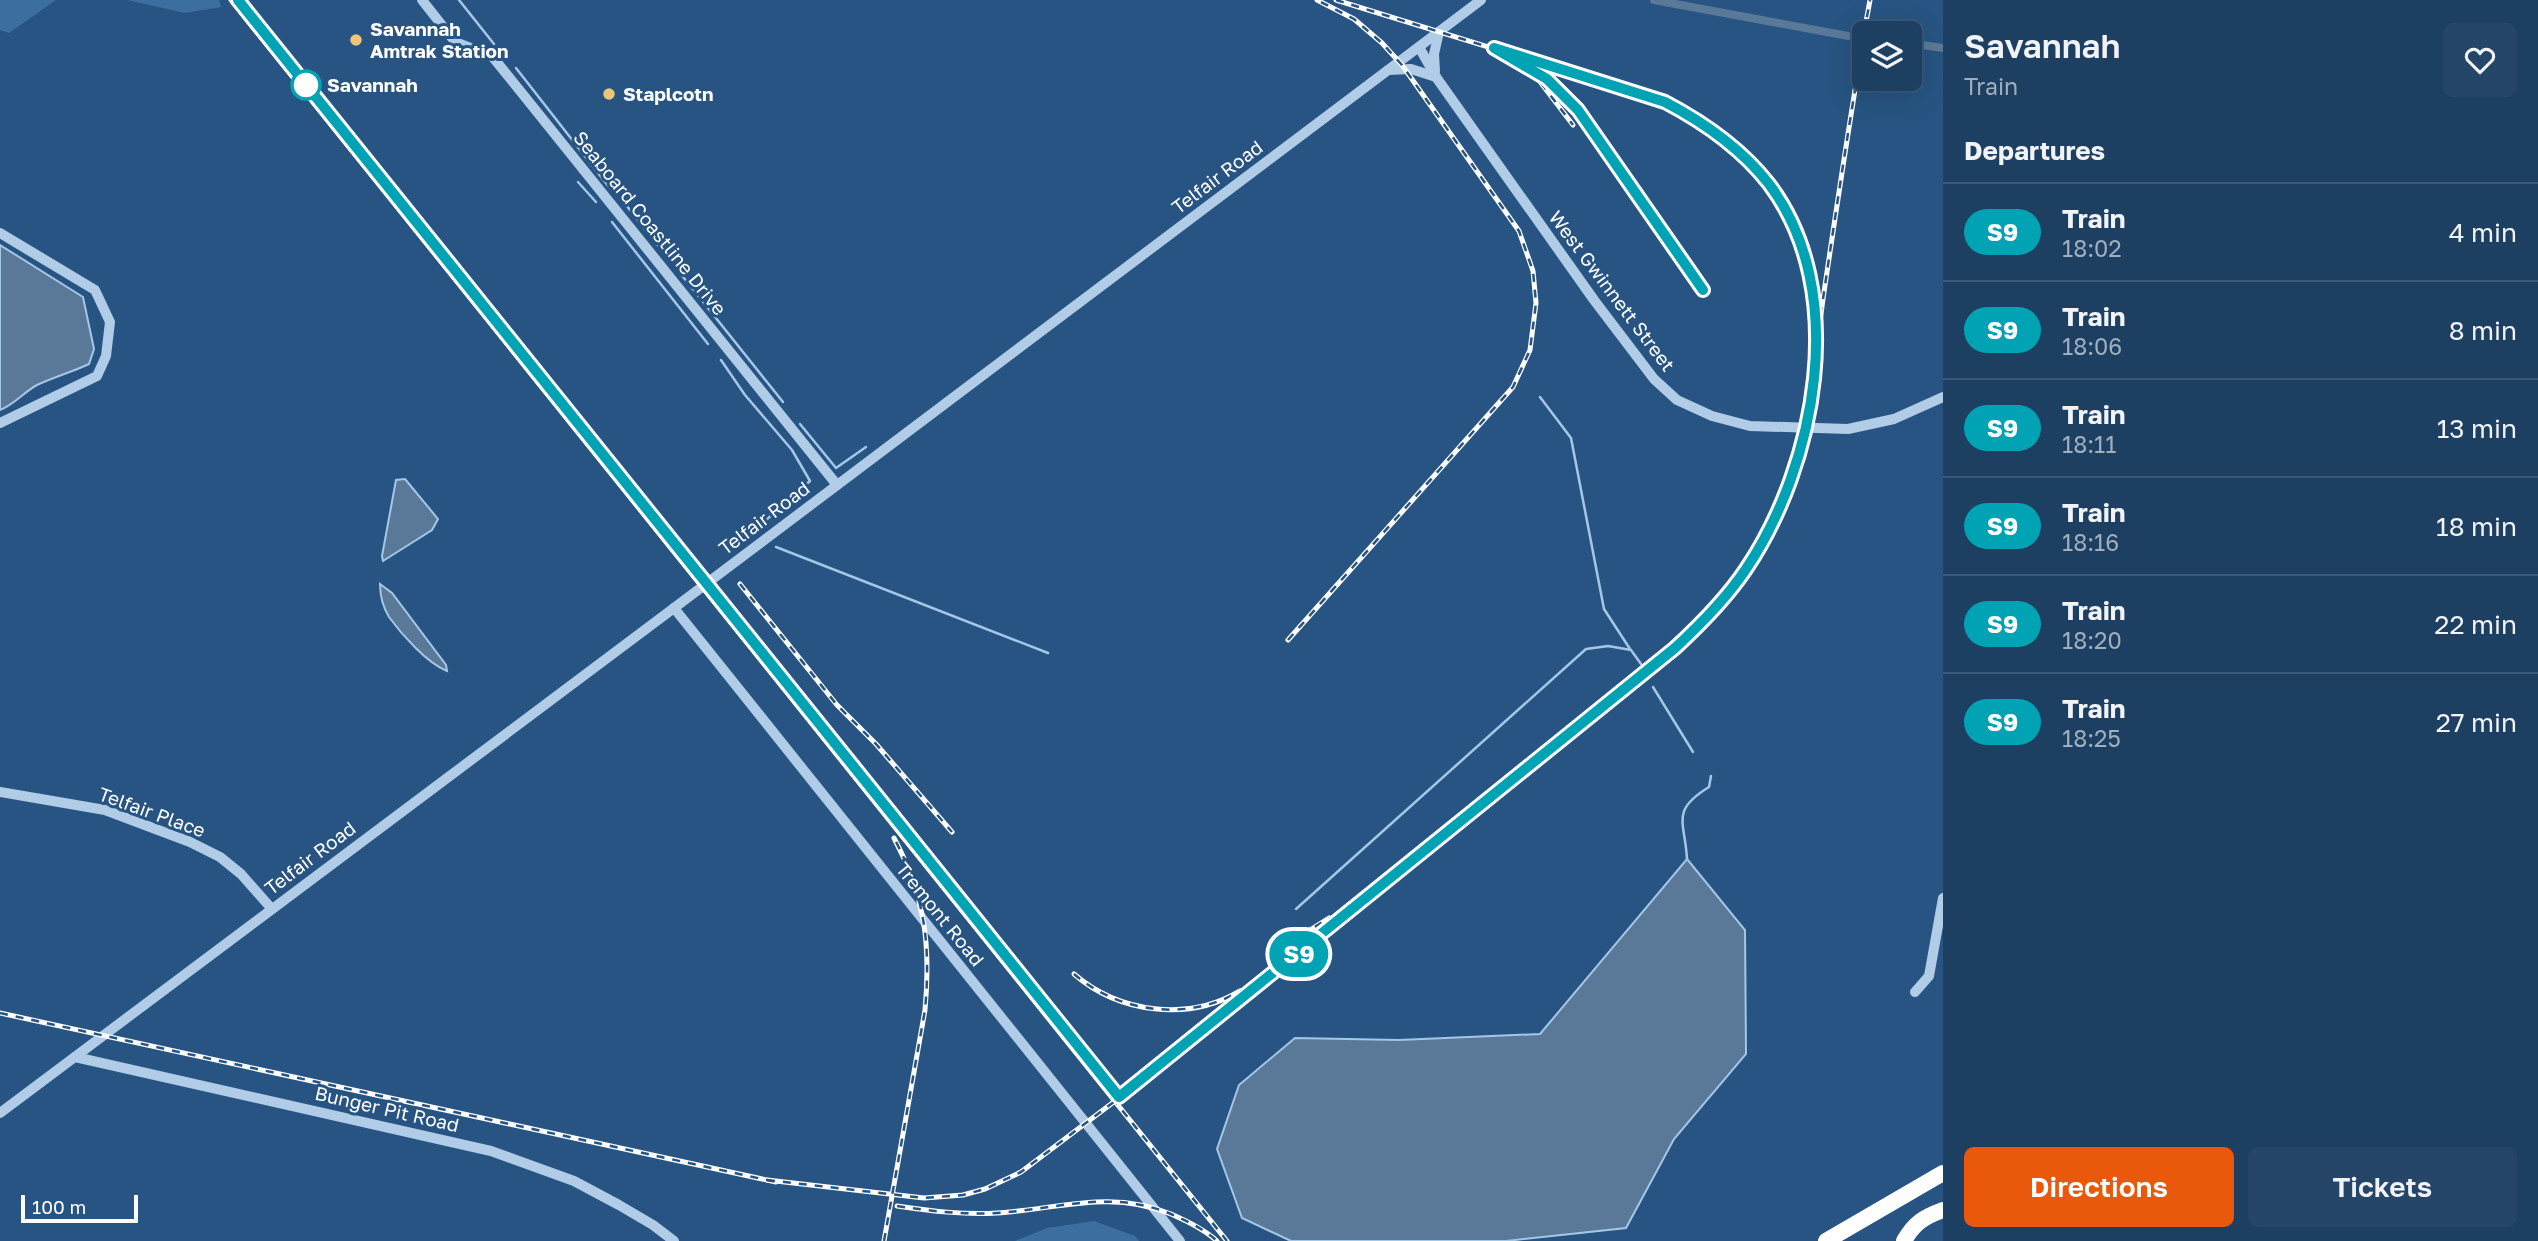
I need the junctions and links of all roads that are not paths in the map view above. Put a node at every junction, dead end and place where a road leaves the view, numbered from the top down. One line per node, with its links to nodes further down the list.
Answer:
1 (422, 0): 10 (street, Seaboard Coastline Drive)
2 (1481, 0): 3 (street, Telfair Road)
3 (1438, 32): 4 (street, Telfair Road); 6 (street)
4 (1416, 49): 5 (street, Telfair Road); 6 (street, West Gwinnett Street)
5 (1388, 70): 6 (street); 10 (street, Telfair Road)
6 (1436, 77): 8 (street, West Gwinnett Street)
7 (0, 233): 9 (street)
8 (1943, 397)
9 (0, 423)
10 (837, 485): 11 (street, Telfair Road)
11 (674, 608): 14 (street, Telfair Road); 22 (street, Tremont Road)
12 (0, 792): 14 (street, Telfair Place)
13 (1943, 898): 15 (street)
14 (271, 908): 16 (street, Telfair Road)
15 (1915, 992)
16 (75, 1057): 17 (street, Telfair Road); 21 (street, Bunger Pit Road)
17 (0, 1113)
18 (1943, 1173): 20 (highway)
19 (1943, 1210): 25 (highway)
20 (1877, 1212): 23 (highway); 24 (highway)
21 (674, 1241)
22 (1180, 1241)
23 (1826, 1241)
24 (1849, 1241)
25 (1904, 1241)

